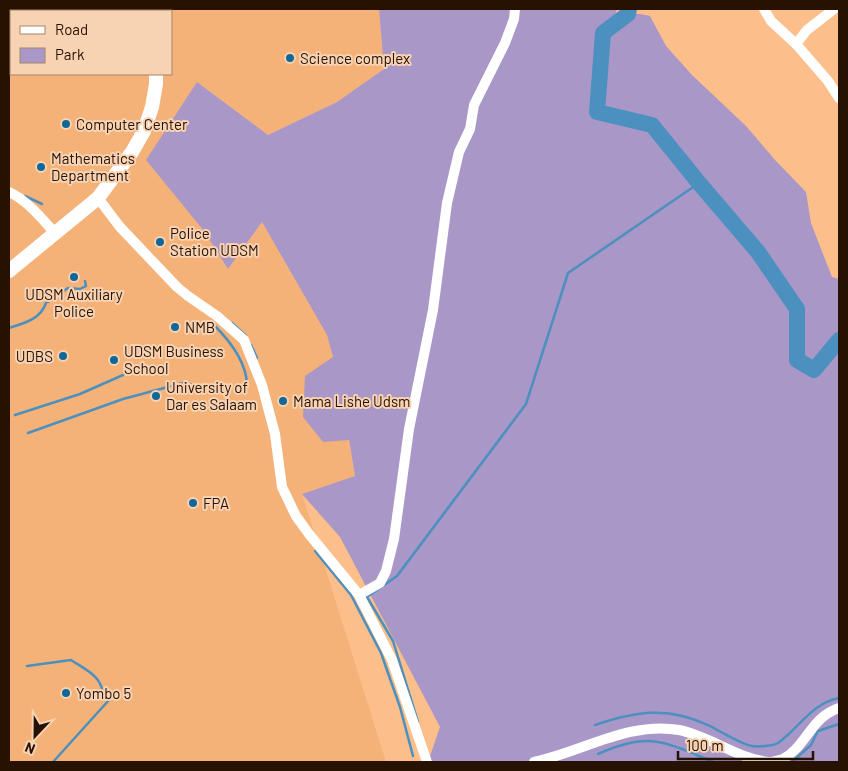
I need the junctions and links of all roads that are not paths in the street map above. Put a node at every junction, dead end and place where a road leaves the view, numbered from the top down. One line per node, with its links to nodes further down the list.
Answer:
1 (514, 9): 11 (street)
2 (764, 9): 4 (street)
3 (834, 9): 4 (street)
4 (796, 44): 6 (street)
5 (156, 75): 8 (street)
6 (839, 98)
7 (9, 192): 9 (street)
8 (98, 198): 9 (street); 11 (street)
9 (55, 233): 10 (street)
10 (9, 271)
11 (359, 595): 13 (street)
12 (839, 708): 15 (street)
13 (427, 762)
14 (534, 762): 15 (street)
15 (770, 762)

